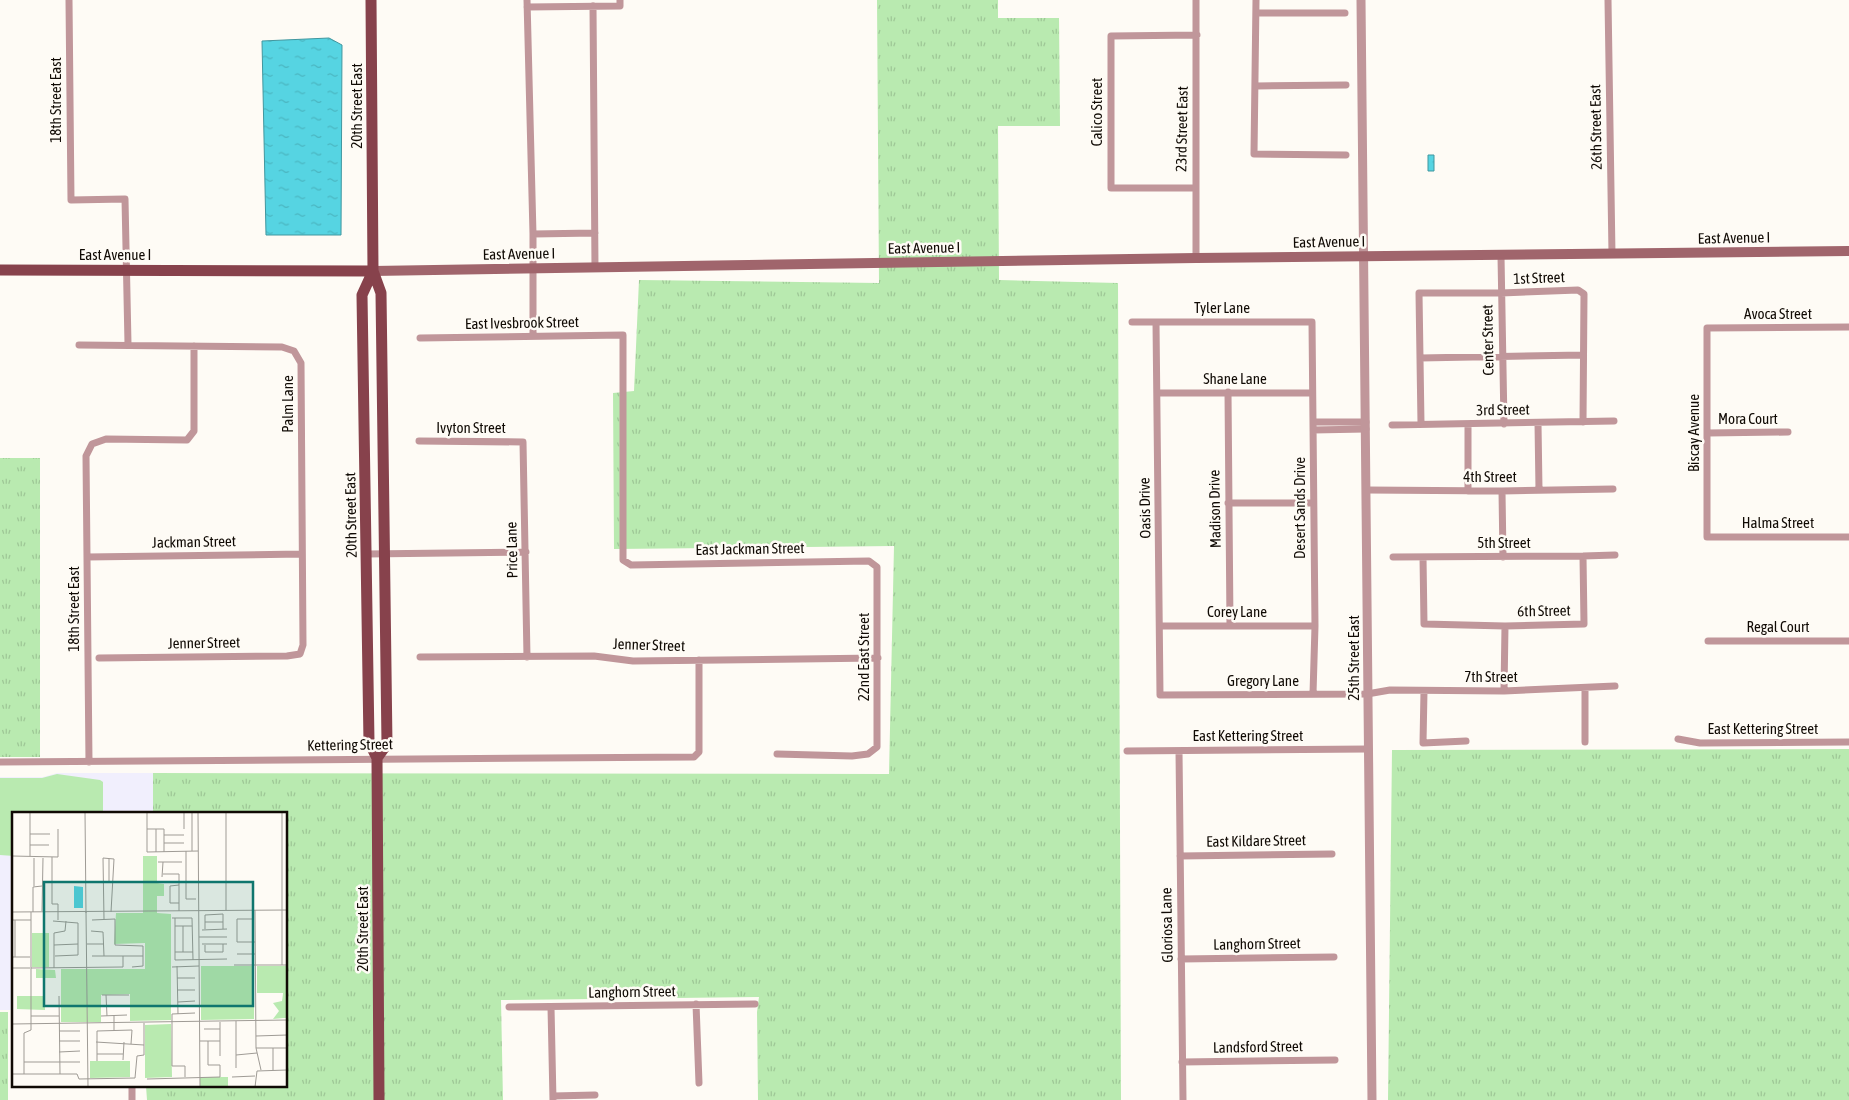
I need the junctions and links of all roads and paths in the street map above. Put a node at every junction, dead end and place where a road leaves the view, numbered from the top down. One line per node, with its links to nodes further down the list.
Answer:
1 (69, 0): 28 (street, 18th Street East)
2 (371, 0): 29 (main road, 20th Street East)
3 (620, 0): 10 (street)
4 (1196, 0): 13 (street, 23rd Street East)
5 (1256, 0): 11 (street)
6 (1361, 0): 22 (street, 25th Street East)
7 (1608, 0): 21 (street, 26th Street East)
8 (572, 3): 9 (street); 10 (street)
9 (527, 4): 19 (street)
10 (593, 6): 18 (street)
11 (1256, 13): 12 (street); 15 (street)
12 (1345, 13)
13 (1197, 35): 17 (street, 23rd Street East); 17 (street, Calico Street)
14 (1346, 85): 15 (street)
15 (1256, 86): 16 (street)
16 (1346, 155)
17 (1195, 188): 24 (street, 23rd Street East)
18 (595, 233): 19 (street); 25 (street)
19 (533, 234): 26 (street)
20 (1849, 251): 21 (main road, East Avenue I)
21 (1612, 254): 23 (main road, East Avenue I)
22 (1363, 256): 23 (main road, East Avenue I); 24 (main road, East Avenue I); 55 (street, 25th Street East)
23 (1501, 256): 30 (street, Center Street)
24 (1196, 258): 25 (main road, East Avenue I)
25 (595, 268): 26 (main road, East Avenue I)
26 (533, 269): 29 (main road, East Avenue I); 36 (street)
27 (0, 270): 28 (main road, East Avenue I)
28 (126, 270): 29 (main road, East Avenue I); 38 (street)
29 (373, 271): 70 (main road, 20th Street East); 72 (main road, 20th Street East)
30 (1501, 293): 41 (street, 1st Street); 42 (street, Center Street); 43 (street, 1st Street)
31 (1132, 322): 32 (street, Tyler Lane)
32 (1156, 322): 33 (street, Tyler Lane); 46 (street, Oasis Drive)
33 (1312, 322): 45 (street, Desert Sands Drive)
34 (1849, 327): 35 (street, Avoca Street)
35 (1707, 328): 57 (street, Biscay Avenue)
36 (533, 336): 37 (street, East Ivesbrook Street); 79 (street, East Ivesbrook Street)
37 (420, 338)
38 (128, 344): 39 (street, Palm Lane); 40 (street, Palm Lane)
39 (79, 345)
40 (194, 346): 71 (street, Palm Lane); 75 (street, 18th Street East)
41 (1583, 355): 42 (street); 48 (street)
42 (1502, 357): 43 (street); 52 (street, Center Street)
43 (1420, 358): 50 (street)
44 (1228, 392): 45 (street, Shane Lane); 46 (street, Shane Lane); 66 (street, Madison Drive)
45 (1312, 393): 54 (street, Desert Sands Drive)
46 (1158, 394): 82 (street, Oasis Drive)
47 (1614, 421): 48 (street, 3rd Street)
48 (1583, 422): 49 (street, 3rd Street)
49 (1538, 423): 52 (street, 3rd Street); 63 (street)
50 (1421, 424): 51 (street, 3rd Street); 53 (street, 3rd Street)
51 (1468, 424): 52 (street, 3rd Street); 62 (street)
52 (1504, 424)
53 (1392, 425)
54 (1313, 426): 55 (street); 65 (street, Desert Sands Drive)
55 (1366, 426): 61 (street, 25th Street East)
56 (1788, 432): 57 (street, Mora Court)
57 (1708, 433): 67 (street, Biscay Avenue)
58 (419, 441): 59 (street, Ivyton Street)
59 (524, 442): 69 (street, Price Lane)
60 (1613, 488): 63 (street, 4th Street)
61 (1367, 490): 62 (street, 4th Street); 98 (street, 25th Street East)
62 (1468, 490): 64 (street, 4th Street)
63 (1539, 490): 64 (street, 4th Street)
64 (1502, 491): 78 (street)
65 (1313, 502): 66 (street); 83 (street, Desert Sands Drive)
66 (1228, 503): 81 (street, Madison Drive)
67 (1708, 537): 68 (street, Halma Street)
68 (1849, 537)
69 (526, 552): 70 (street); 89 (street, Price Lane)
70 (384, 553): 72 (street); 108 (main road, 20th Street East)
71 (302, 554): 75 (street, Jackman Street); 87 (street, Palm Lane)
72 (367, 554): 108 (main road, 20th Street East)
73 (1615, 555): 74 (street, 5th Street)
74 (1583, 556): 78 (street, 5th Street); 84 (street, 6th Street)
75 (87, 557): 110 (street, 18th Street East)
76 (1393, 557): 77 (street, 5th Street)
77 (1423, 557): 78 (street, 5th Street); 84 (street, 6th Street)
78 (1503, 557)
79 (623, 560): 80 (street, East Jackman Street)
80 (877, 567): 91 (street, 22nd East Street)
81 (1230, 625): 82 (street, Corey Lane); 83 (street, Corey Lane)
82 (1160, 626): 99 (street, Oasis Drive)
83 (1315, 626): 97 (street, Desert Sands Drive)
84 (1506, 626): 96 (street)
85 (1708, 641): 86 (street, Regal Court)
86 (1849, 641)
87 (302, 645): 90 (street, Jenner Street)
88 (420, 657): 89 (street, Jenner Street)
89 (527, 657): 92 (street, Jenner Street)
90 (99, 658)
91 (878, 658): 92 (street, Jenner Street); 107 (street, 22nd East Street)
92 (699, 660): 108 (street, Kettering Street)
93 (1615, 686): 94 (street, 7th Street)
94 (1585, 688): 96 (street, 7th Street); 102 (street)
95 (1424, 690): 96 (street, 7th Street); 98 (street, 7th Street); 101 (street)
96 (1504, 691)
97 (1313, 694): 98 (street, Gregory Lane); 99 (street, Gregory Lane)
98 (1367, 694): 104 (street, 25th Street East)
99 (1160, 695)
100 (1678, 740): 103 (street, East Kettering Street)
101 (1466, 741)
102 (1585, 742)
103 (1849, 742)
104 (1368, 749): 105 (street, East Kettering Street); 126 (street, 25th Street East)
105 (1179, 751): 106 (street, East Kettering Street); 112 (street, Gloriosa Lane)
106 (1127, 752)
107 (777, 754)
108 (378, 758): 110 (street, Kettering Street); 124 (main road, 20th Street East)
109 (0, 762): 110 (street, Kettering Street)
110 (89, 762)
111 (1332, 854): 112 (street, East Kildare Street)
112 (1180, 856): 114 (street, Gloriosa Lane)
113 (1334, 957): 114 (street, Langhorn Street)
114 (1181, 959): 120 (street, Gloriosa Lane)
115 (696, 1004): 116 (street, Langhorn Street); 118 (street, Langhorn Street); 121 (street)
116 (755, 1004)
117 (509, 1007): 118 (street, Langhorn Street)
118 (551, 1007): 123 (street)
119 (1335, 1060): 120 (street, Landsford Street)
120 (1182, 1062): 125 (street, Gloriosa Lane)
121 (699, 1082)
122 (595, 1095): 123 (street)
123 (553, 1098)
124 (379, 1100)
125 (1183, 1100)
126 (1372, 1100)

